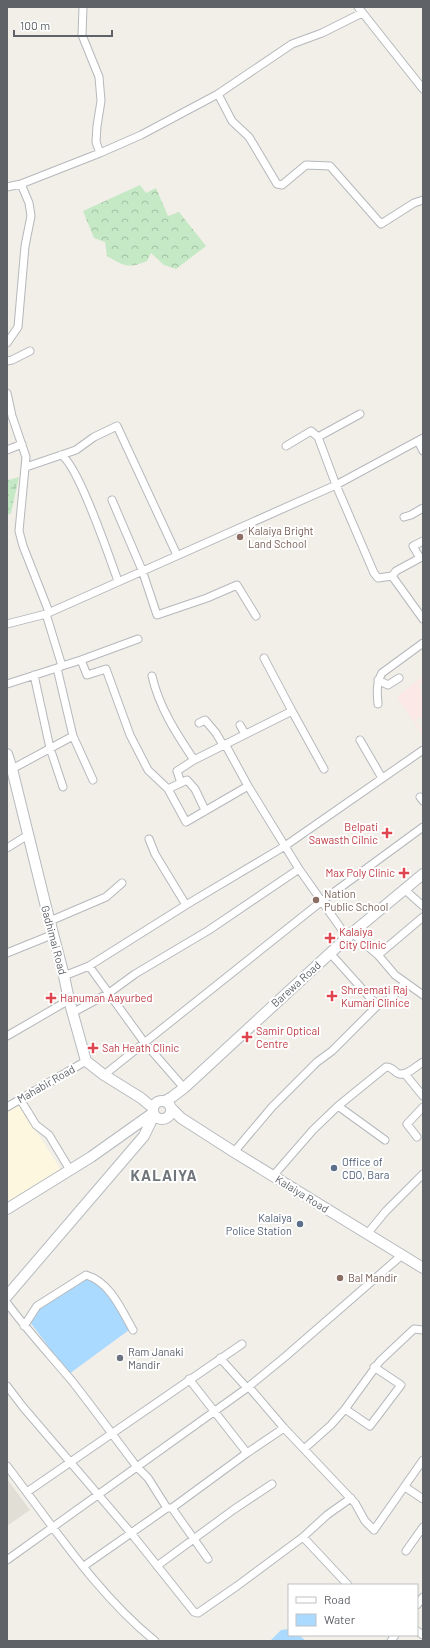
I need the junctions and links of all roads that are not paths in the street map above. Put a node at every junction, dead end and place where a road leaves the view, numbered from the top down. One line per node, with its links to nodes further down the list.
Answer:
1 (83, 7): 5 (street)
2 (360, 10): 3 (street); 4 (street)
3 (423, 89)
4 (218, 94): 5 (street); 8 (street)
5 (100, 154): 6 (street)
6 (21, 184): 7 (street); 9 (street)
7 (7, 187)
8 (423, 200)
9 (7, 343)
10 (30, 351): 11 (street)
11 (7, 361)
12 (7, 393): 16 (street)
13 (360, 414): 14 (street)
14 (318, 437): 17 (street); 22 (street)
15 (420, 440): 19 (street); 22 (street)
16 (22, 444): 18 (street); 21 (street)
17 (286, 446)
18 (7, 450)
19 (423, 451)
20 (61, 455): 21 (street); 27 (street); 30 (street)
21 (26, 467): 31 (street)
22 (336, 485): 27 (street); 29 (street)
23 (112, 500): 28 (street)
24 (423, 508): 25 (street)
25 (404, 517)
26 (423, 541): 29 (street)
27 (178, 555): 28 (street)
28 (142, 570): 30 (street); 32 (street)
29 (392, 576): 33 (street)
30 (118, 581): 31 (street)
31 (47, 613): 34 (street); 39 (street)
32 (256, 616)
33 (423, 619)
34 (7, 624)
35 (138, 639): 38 (street)
36 (423, 643): 43 (street)
37 (264, 658): 46 (street)
38 (81, 660): 39 (street); 65 (street)
39 (59, 667): 40 (street); 50 (street)
40 (34, 675): 44 (street); 53 (street)
41 (152, 676): 56 (street)
42 (399, 678): 43 (street)
43 (378, 680): 45 (street)
44 (7, 684)
45 (378, 704)
46 (292, 711): 49 (street); 58 (street)
47 (199, 723): 52 (street)
48 (240, 725): 49 (street)
49 (245, 734): 52 (street)
50 (73, 736): 53 (street); 60 (street)
51 (360, 740): 59 (street)
52 (224, 745): 56 (street); 63 (street)
53 (50, 748): 57 (street); 64 (street)
54 (423, 750): 59 (street)
55 (7, 754): 57 (main road, Gadhimai Road)
56 (194, 760): 62 (street)
57 (12, 769): 61 (main road, Gadhimai Road)
58 (324, 769)
59 (382, 778): 70 (street)
60 (93, 780)
61 (11, 782): 68 (main road, Gadhimai Road)
62 (182, 783): 65 (street); 66 (street)
63 (248, 786): 66 (street); 70 (street)
64 (63, 787)
65 (168, 789): 66 (street)
66 (205, 810)
67 (423, 828): 76 (street)
68 (28, 835): 71 (street); 80 (main road, Gadhimai Road)
69 (149, 839): 77 (street)
70 (285, 846): 72 (street); 77 (street)
71 (7, 848)
72 (300, 869): 76 (street); 89 (street)
73 (423, 874): 75 (main road, Barewa Road)
74 (122, 883): 80 (street)
75 (404, 889): 78 (street); 82 (main road, Barewa Road)
76 (322, 901): 82 (street); 95 (street)
77 (186, 905): 86 (street)
78 (423, 906)
79 (423, 917): 85 (street)
80 (50, 921): 81 (main road, Gadhimai Road)
81 (54, 934): 83 (street); 87 (main road, Gadhimai Road)
82 (350, 935): 84 (main road, Barewa Road); 85 (street)
83 (7, 953)
84 (330, 953): 92 (street); 100 (main road, Barewa Road)
85 (378, 955): 88 (street)
86 (89, 966): 87 (street); 89 (street)
87 (64, 976): 91 (main road, Gadhimai Road)
88 (406, 983): 90 (street); 92 (street)
89 (109, 993): 93 (street); 95 (street)
90 (423, 995)
91 (69, 1000): 93 (main road, Gadhimai Road); 94 (street)
92 (379, 1004): 109 (street)
93 (72, 1013): 96 (main road, Gadhimai Road)
94 (7, 1036)
95 (144, 1042): 99 (street); 100 (street)
96 (86, 1061): 99 (main road); 102 (street, Mahabir Road)
97 (423, 1062): 98 (street)
98 (404, 1074): 101 (street); 103 (street)
99 (104, 1075): 106 (main road)
100 (184, 1088): 106 (main road, Barewa Road)
101 (423, 1096)
102 (20, 1099): 104 (street, Mahabir Road); 110 (street)
103 (338, 1106): 108 (street); 112 (street)
104 (7, 1107)
105 (423, 1107): 107 (street)
106 (162, 1109): 109 (main road, Kalaiya Road); 110 (main road); 117 (main road)
107 (417, 1137)
108 (385, 1140)
109 (234, 1152): 112 (main road, Kalaiya Road)
110 (70, 1170): 113 (main road)
111 (423, 1174): 114 (street)
112 (273, 1176): 114 (main road, Kalaiya Road)
113 (7, 1208)
114 (367, 1234): 115 (main road, Kalaiya Road)
115 (402, 1255): 116 (main road, Kalaiya Road); 127 (street)
116 (423, 1268)
117 (7, 1296)
118 (7, 1303): 119 (street)
119 (24, 1326): 120 (street); 131 (street)
120 (132, 1330)
121 (423, 1330): 124 (street)
122 (242, 1344): 123 (street)
123 (220, 1358): 125 (street); 127 (street)
124 (374, 1367): 129 (street); 129 (street)
125 (189, 1379): 128 (street); 131 (street)
126 (7, 1386): 135 (street)
127 (248, 1387): 128 (street); 130 (street)
128 (214, 1410): 133 (street); 137 (street)
129 (345, 1410): 132 (street)
130 (284, 1428): 132 (street); 133 (street)
131 (112, 1434): 135 (street); 137 (street)
132 (304, 1449): 142 (street)
133 (247, 1453): 144 (street)
134 (423, 1460): 139 (street)
135 (71, 1462): 140 (street); 141 (street)
136 (7, 1466): 140 (street)
137 (137, 1467): 141 (street); 144 (street)
138 (272, 1484): 149 (street)
139 (405, 1487): 142 (street); 143 (street)
140 (28, 1492): 146 (street)
141 (98, 1493): 146 (street); 147 (street)
142 (351, 1498): 148 (street)
143 (423, 1499)
144 (170, 1508): 147 (street); 149 (street)
145 (423, 1526): 150 (street)
146 (53, 1527): 152 (street); 153 (street)
147 (131, 1533): 153 (street); 154 (street)
148 (303, 1537): 154 (street); 155 (street)
149 (194, 1540): 151 (street); 154 (street)
150 (406, 1551)
151 (208, 1559)
152 (7, 1560)
153 (84, 1566): 156 (street)
154 (157, 1566)
155 (347, 1584)
156 (155, 1641)

